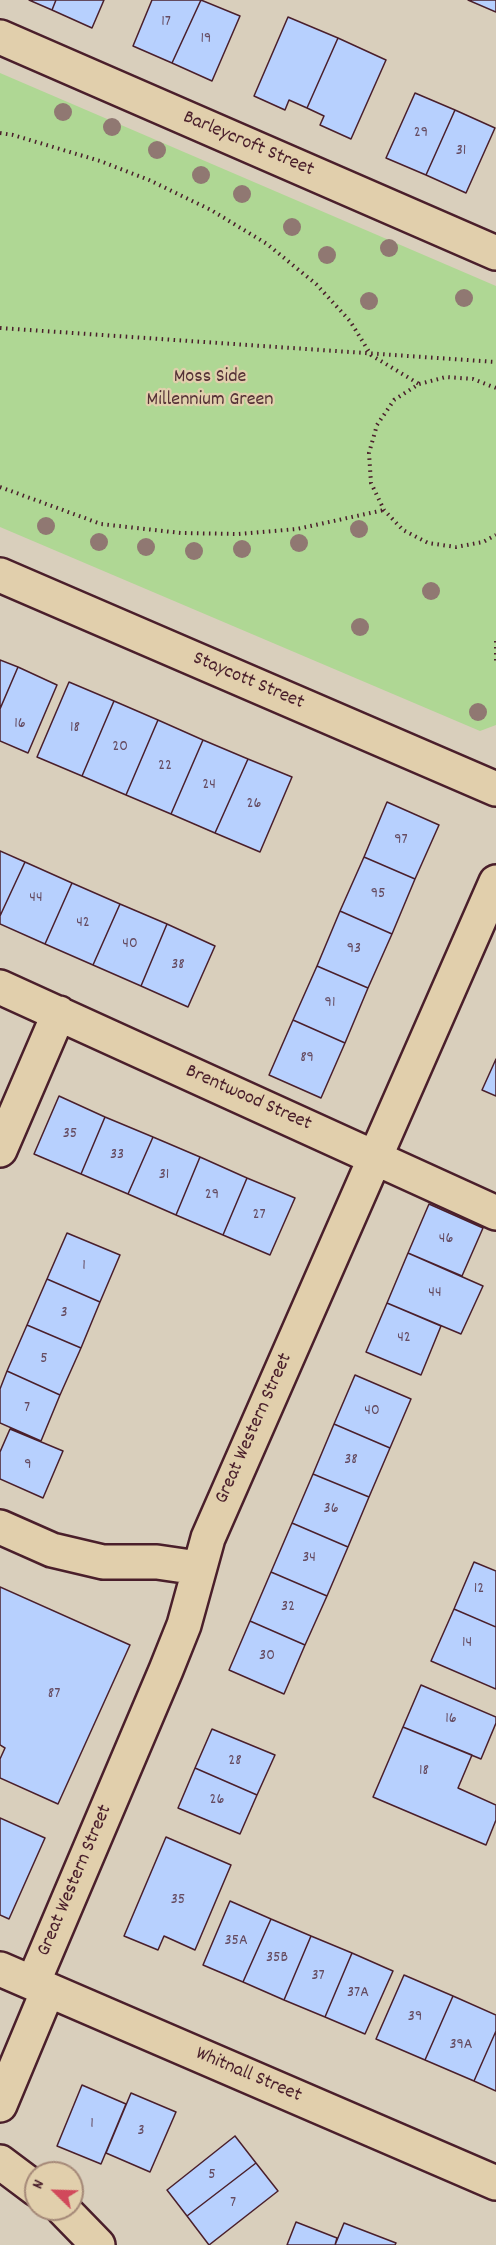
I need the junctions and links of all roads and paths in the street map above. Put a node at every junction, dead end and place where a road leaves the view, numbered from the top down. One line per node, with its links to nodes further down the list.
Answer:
1 (0, 37): 3 (street, Barleycroft Street)
2 (0, 133): 5 (path)
3 (496, 253)
4 (0, 328): 5 (path)
5 (371, 355): 6 (path); 7 (path)
6 (496, 362)
7 (419, 384): 8 (path); 10 (path)
8 (496, 388)
9 (0, 488): 10 (path)
10 (384, 510): 11 (path)
11 (496, 535)
12 (0, 575): 15 (street, Staycott Street)
13 (496, 641): 14 (path)
14 (496, 665)
15 (496, 789)
16 (496, 882): 20 (street, Great Western Street)
17 (0, 987): 18 (street, Brentwood Street)
18 (59, 1013): 19 (street); 20 (street, Brentwood Street)
19 (0, 1150)
20 (375, 1157): 21 (street, Brentwood Street); 23 (street, Great Western Street)
21 (496, 1213)
22 (0, 1527): 23 (street)
23 (198, 1568): 25 (street, Great Western Street)
24 (0, 1969): 25 (street, Whitnall Street)
25 (40, 1987): 26 (street, Great Western Street); 29 (street, Whitnall Street)
26 (0, 2105)
27 (0, 2162): 28 (street)
28 (24, 2180)
29 (496, 2183)
30 (75, 2221): 31 (street)
31 (98, 2245)

